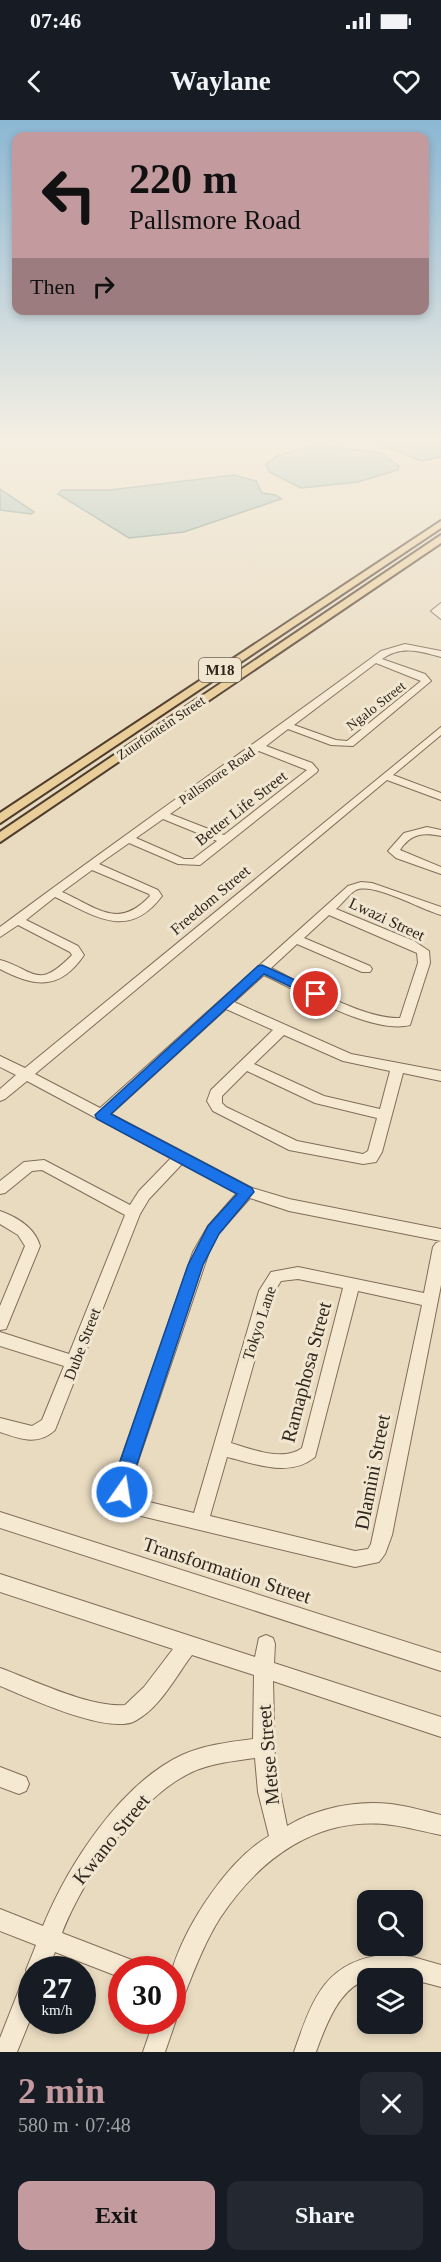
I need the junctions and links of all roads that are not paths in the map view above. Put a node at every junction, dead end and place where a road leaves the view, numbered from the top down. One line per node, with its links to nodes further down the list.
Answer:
1 (430, 531): 13 (main road, Zuurfontein Street / M18)
2 (441, 537): 15 (main road, Zuurfontein Street / M18)
3 (441, 606): 4 (street)
4 (441, 616)
5 (441, 654): 6 (street, Pallsmore Road)
6 (375, 660): 7 (street, Pallsmore Road); 7 (street, Ngalo Street)
7 (285, 725): 9 (street, Pallsmore Road)
8 (441, 730): 10 (street, Freedom Street)
9 (258, 747): 12 (street, Pallsmore Road); 17 (street, Better Life Street)
10 (385, 776): 11 (street); 34 (street, Freedom Street)
11 (441, 797)
12 (162, 815): 16 (street, Pallsmore Road); 17 (street)
13 (0, 819)
14 (441, 833): 19 (street)
15 (0, 838)
16 (128, 839): 17 (street, Better Life Street); 18 (street, Pallsmore Road)
17 (226, 840)
18 (91, 865): 20 (street, Pallsmore Road); 20 (street)
19 (441, 871)
20 (56, 893): 23 (street, Pallsmore Road)
21 (327, 910): 22 (street); 25 (street); 27 (street, Lwazi Street)
22 (441, 911)
23 (17, 920): 24 (street, Pallsmore Road); 26 (street)
24 (0, 933)
25 (295, 939): 27 (street); 28 (street)
26 (0, 964)
27 (262, 969): 29 (street)
28 (366, 969)
29 (225, 1003): 30 (street); 37 (street)
30 (282, 1029): 32 (street); 33 (street)
31 (0, 1061): 34 (street)
32 (245, 1065): 38 (street); 38 (street)
33 (397, 1068): 35 (street); 38 (street)
34 (26, 1075): 36 (street, Freedom Street); 37 (street)
35 (441, 1077)
36 (0, 1096)
37 (102, 1115): 39 (street)
38 (384, 1115)
39 (180, 1157): 41 (street); 42 (street, Dube Street)
40 (0, 1190): 42 (street)
41 (247, 1192): 44 (street); 54 (street, Dlamini Street)
42 (134, 1213): 50 (street, Dube Street)
43 (0, 1217): 48 (street)
44 (441, 1235)
45 (441, 1247): 47 (street, Dlamini Street)
46 (352, 1284): 47 (street, Tokyo Lane); 52 (street, Tokyo Lane); 52 (street, Ramaphosa Street)
47 (429, 1300): 54 (street, Dlamini Street)
48 (0, 1324)
49 (0, 1338): 50 (street)
50 (75, 1363): 51 (street, Dube Street)
51 (0, 1425)
52 (221, 1448): 54 (street, Tokyo Lane)
53 (0, 1520): 58 (street, Transformation Street)
54 (200, 1522)
55 (0, 1583): 57 (street)
56 (266, 1644): 59 (street, Metse Street)
57 (188, 1645): 59 (street); 60 (street)
58 (441, 1662)
59 (264, 1670): 61 (street); 62 (street, Metse Street)
60 (0, 1677)
61 (441, 1727)
62 (264, 1747): 64 (street, Metse Street); 66 (street, Kwano Street)
63 (441, 1825): 64 (street)
64 (280, 1839): 69 (street)
65 (0, 1920): 66 (street)
66 (49, 1938): 67 (street, Kwano Street); 68 (street)
67 (43, 1956)
68 (108, 1962)
69 (186, 1964)
70 (441, 1976): 75 (street)
71 (18, 2021): 73 (street)
72 (160, 2034): 74 (street)
73 (6, 2052)
74 (154, 2052)
75 (305, 2052)

